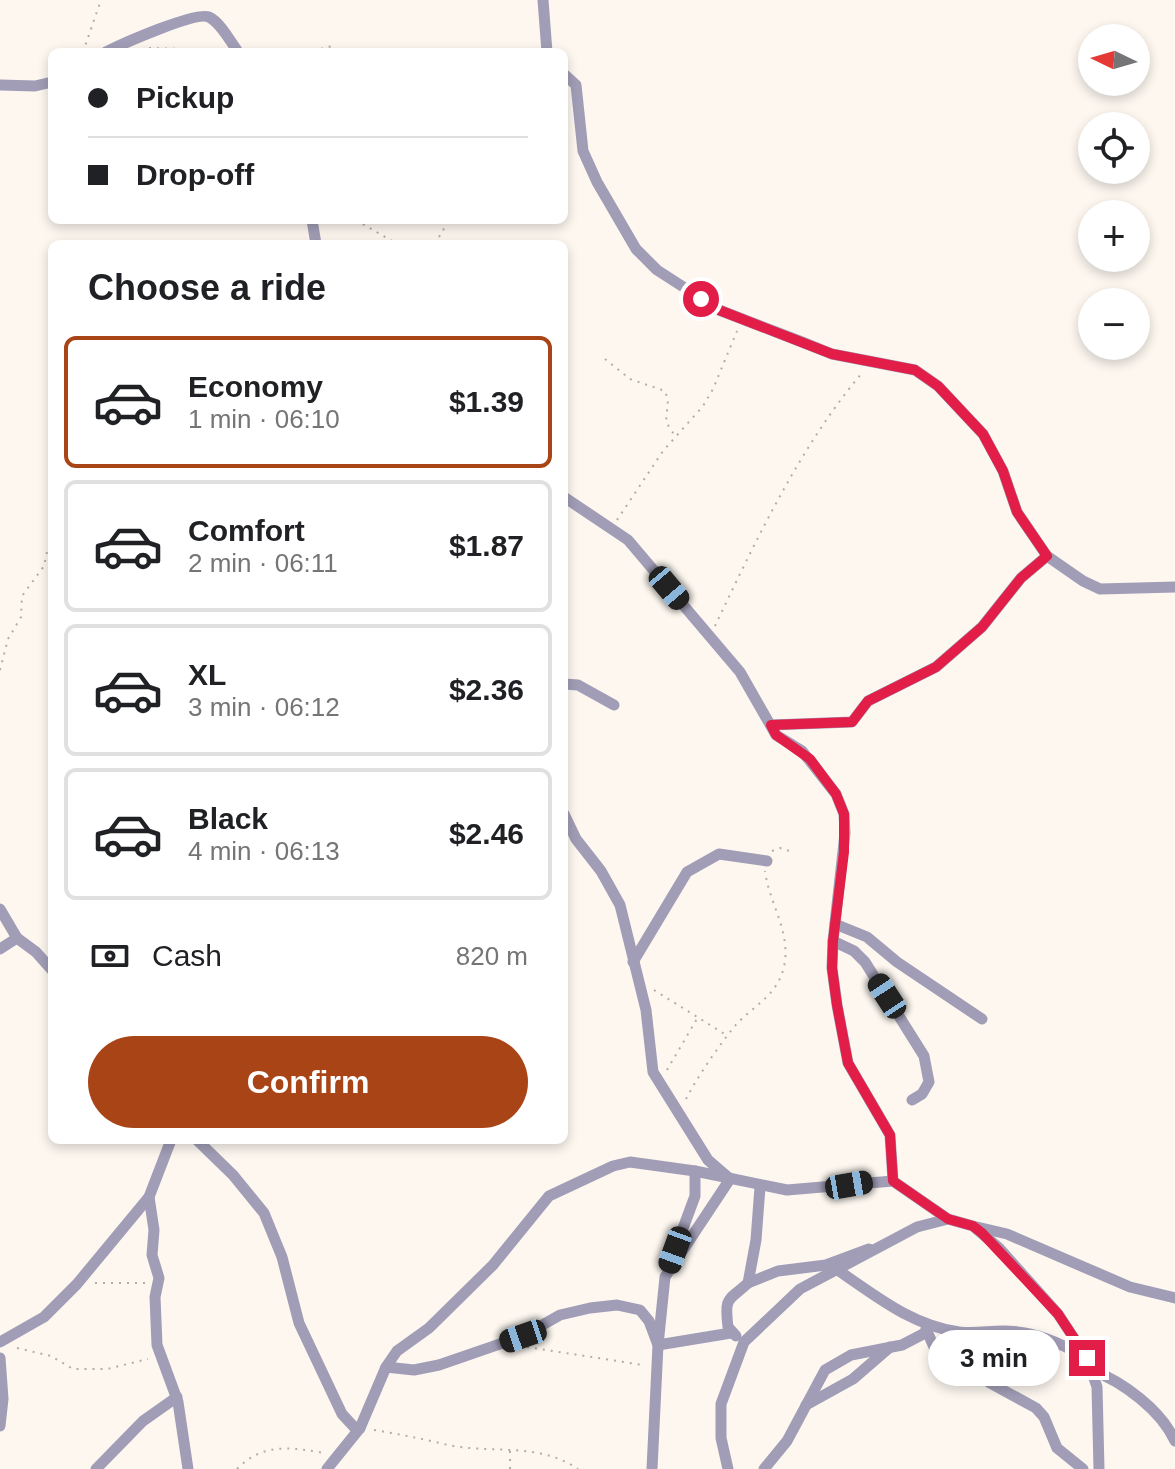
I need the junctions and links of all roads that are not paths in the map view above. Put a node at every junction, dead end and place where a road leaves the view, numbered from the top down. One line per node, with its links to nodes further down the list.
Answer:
1 (543, 0): 4 (street)
2 (115, 48): 3 (street)
3 (235, 48)
4 (547, 48)
5 (568, 78): 9 (street)
6 (48, 83): 7 (street)
7 (0, 85)
8 (568, 500): 13 (street)
9 (1047, 556): 10 (street); 13 (street)
10 (1175, 587)
11 (568, 684): 12 (street)
12 (614, 705)
13 (771, 725): 17 (street)
14 (568, 822): 21 (street)
15 (767, 861): 21 (street)
16 (0, 909): 18 (street)
17 (835, 924): 19 (street); 23 (street)
18 (17, 938): 20 (street); 22 (street)
19 (833, 941): 24 (street); 29 (street)
20 (0, 949)
21 (633, 962): 28 (street)
22 (48, 966)
23 (982, 1019)
24 (912, 1100)
25 (169, 1144): 31 (street)
26 (201, 1144): 52 (street)
27 (695, 1171): 28 (street); 36 (street); 47 (street)
28 (730, 1179): 30 (street); 36 (street)
29 (893, 1181): 30 (street); 32 (street)
30 (760, 1187): 37 (street)
31 (149, 1197): 42 (street); 49 (street)
32 (948, 1219): 33 (street); 34 (street)
33 (973, 1226): 38 (street); 46 (street)
34 (877, 1249): 35 (street); 37 (street)
35 (839, 1271): 39 (street); 41 (street)
36 (665, 1277): 43 (street)
37 (748, 1283): 40 (street)
38 (1175, 1298)
39 (926, 1328): 44 (street); 46 (street); 60 (street)
40 (731, 1333): 41 (street); 43 (street)
41 (744, 1342): 58 (street)
42 (4, 1344)
43 (658, 1345): 47 (street); 57 (street)
44 (890, 1347): 50 (street); 50 (street)
45 (0, 1358): 51 (street)
46 (1087, 1358): 48 (street)
47 (386, 1367): 52 (street)
48 (1092, 1370): 53 (street); 61 (street)
49 (177, 1397): 54 (street); 55 (street)
50 (806, 1405): 59 (street)
51 (0, 1426)
52 (360, 1428): 56 (street)
53 (1175, 1441)
54 (96, 1469)
55 (188, 1469)
56 (327, 1469)
57 (652, 1469)
58 (728, 1469)
59 (764, 1469)
60 (1083, 1469)
61 (1099, 1469)

